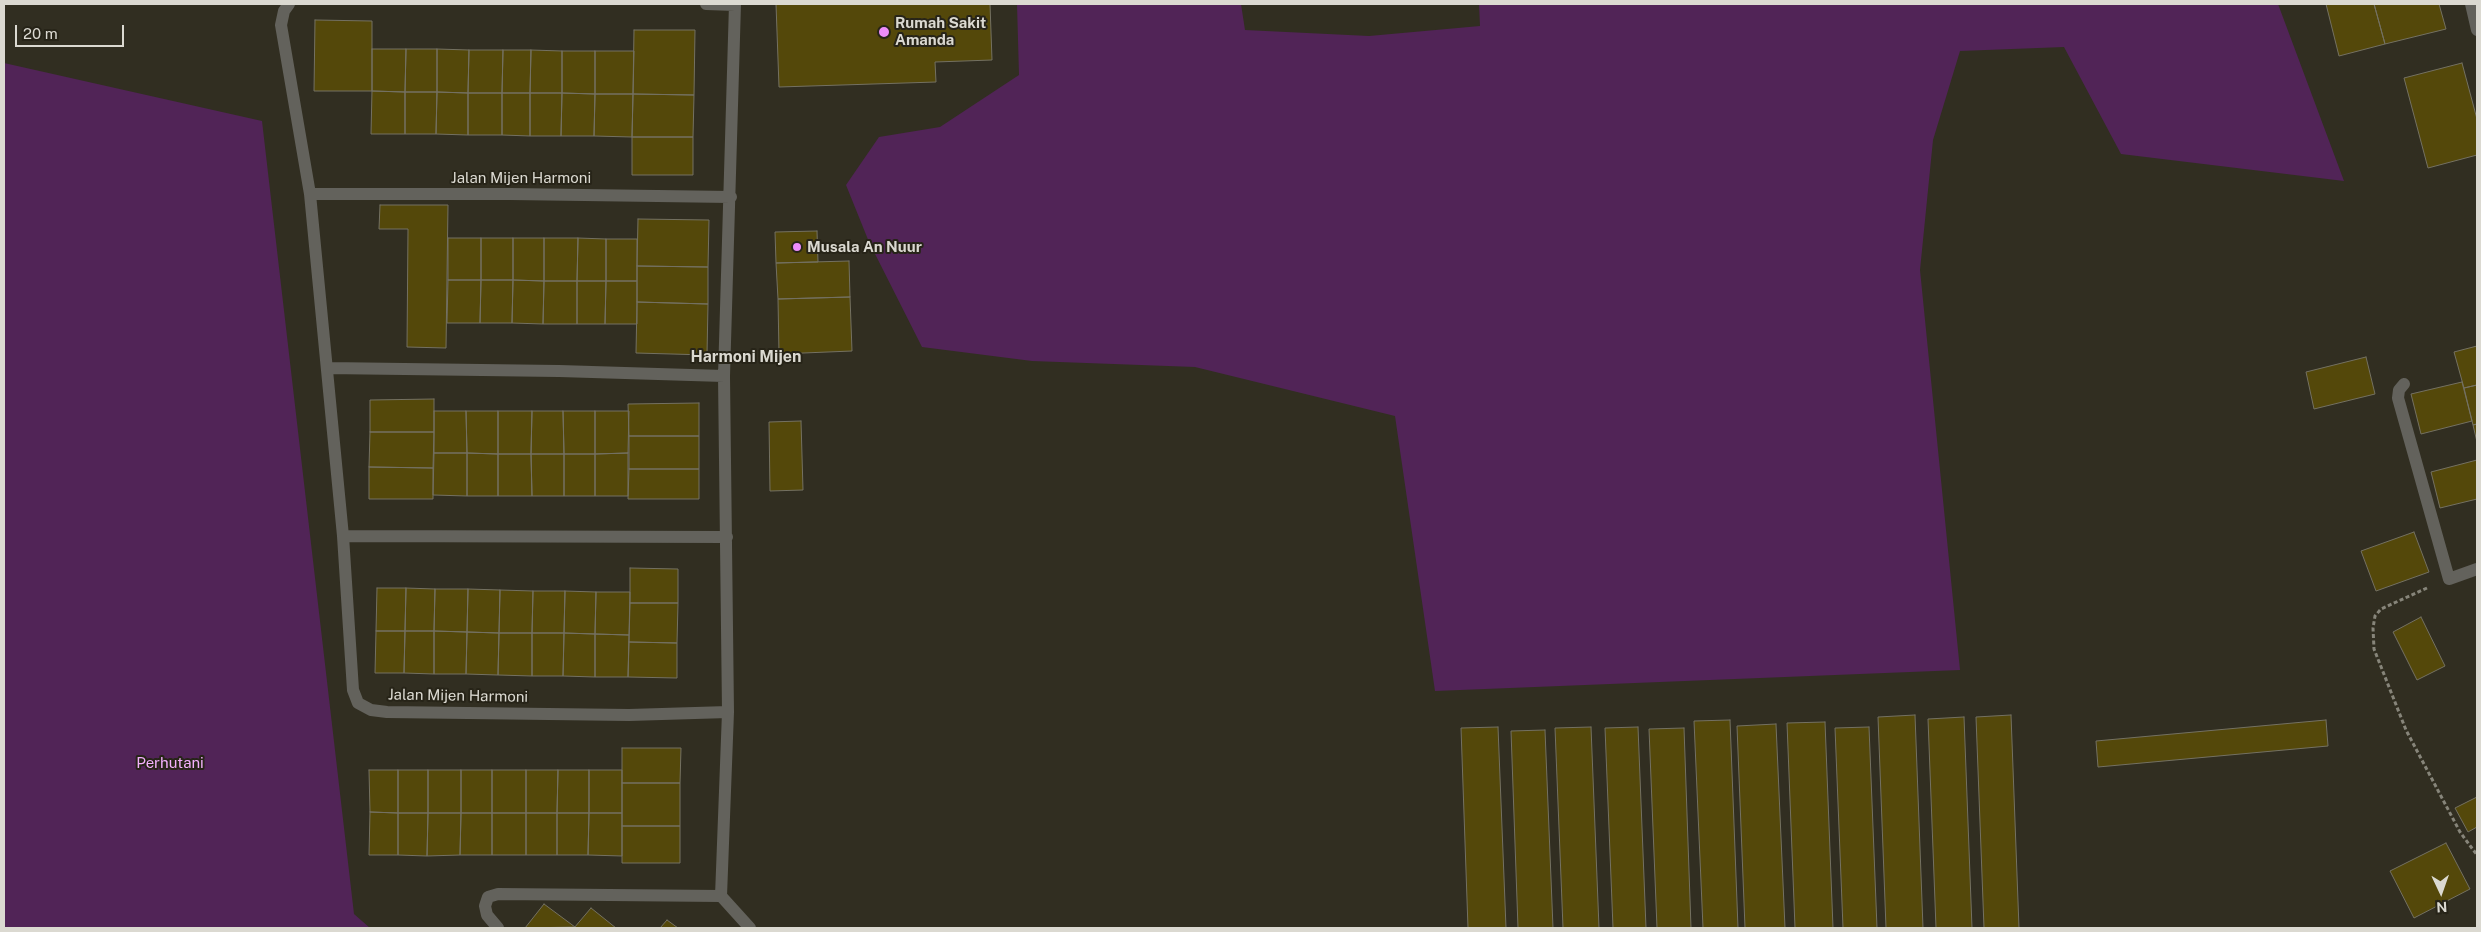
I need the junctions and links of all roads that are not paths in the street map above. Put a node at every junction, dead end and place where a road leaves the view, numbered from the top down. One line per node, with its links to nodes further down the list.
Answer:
1 (289, 4): 6 (street, Jalan Mijen Harmoni)
2 (706, 4): 3 (street)
3 (735, 4): 7 (street)
4 (2471, 4): 5 (street)
5 (2477, 30)
6 (310, 194): 7 (street, Jalan Mijen Harmoni); 8 (street, Jalan Mijen Harmoni)
7 (731, 197): 9 (street)
8 (327, 368): 9 (street); 11 (street, Jalan Mijen Harmoni)
9 (724, 376): 12 (street)
10 (2404, 384): 13 (street)
11 (343, 536): 12 (street); 14 (street, Jalan Mijen Harmoni)
12 (727, 537): 14 (street)
13 (2477, 569)
14 (728, 712): 15 (street)
15 (721, 896): 16 (street); 17 (street)
16 (498, 928)
17 (750, 928)

